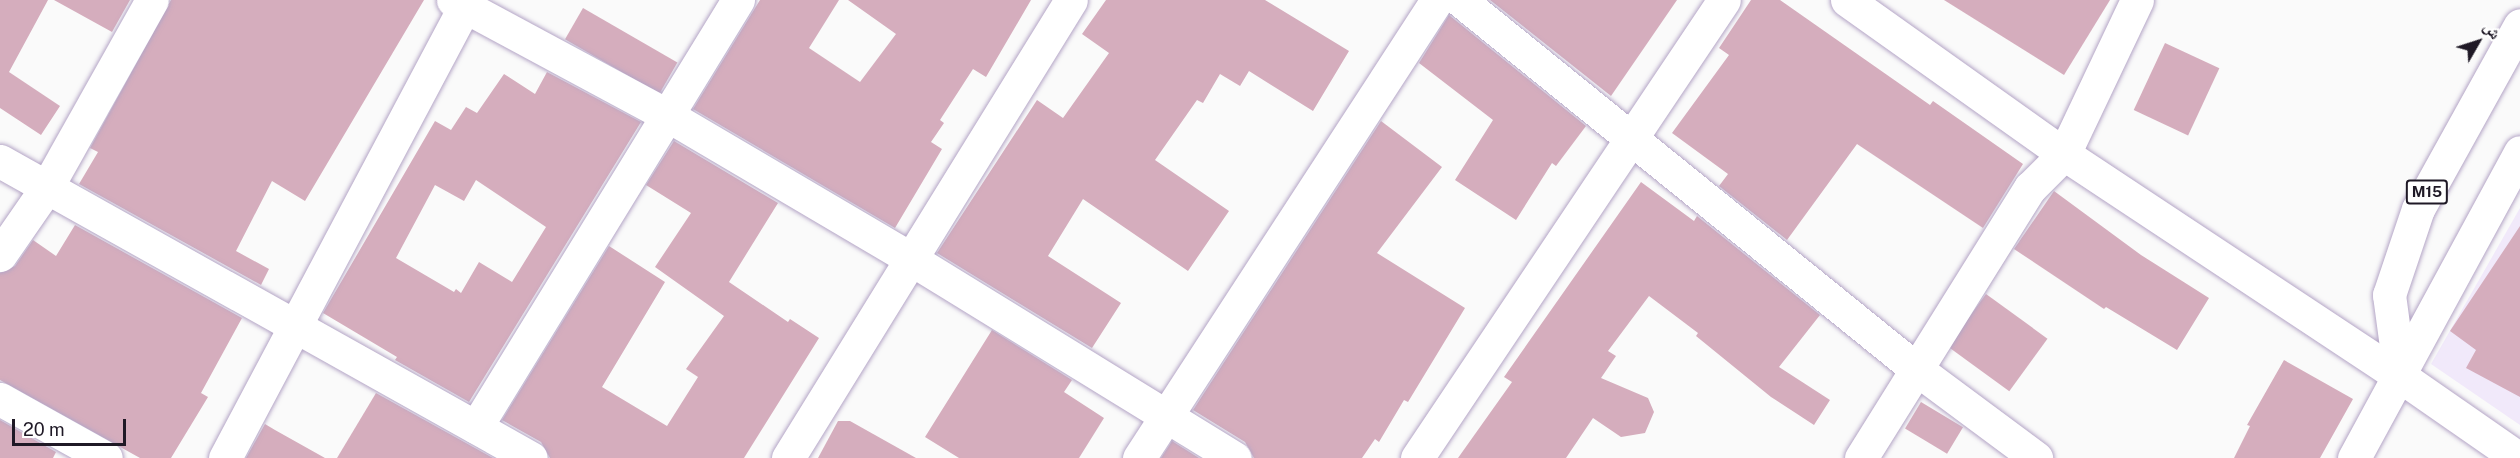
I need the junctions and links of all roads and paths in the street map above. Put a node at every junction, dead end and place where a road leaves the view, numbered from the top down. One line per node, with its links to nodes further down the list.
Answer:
1 (152, 0): 16 (main road)
2 (738, 0): 11 (main road)
3 (1071, 0): 18 (main road)
4 (1437, 0): 23 (main road)
5 (1460, 0): 12 (main road)
6 (1724, 0): 12 (main road)
7 (1847, 0): 14 (main road)
8 (2137, 0): 14 (main road)
9 (462, 2): 11 (main road); 19 (main road)
10 (2520, 25): 21 (main road, M15)
11 (667, 116): 18 (main road); 24 (main road)
12 (1634, 138): 20 (main road); 31 (main road)
13 (2520, 152): 21 (main road)
14 (2064, 154): 20 (main road); 21 (main road)
15 (0, 160): 16 (main road)
16 (47, 187): 17 (main road); 19 (main road)
17 (0, 255)
18 (911, 259): 23 (main road); 28 (main road)
19 (295, 325): 24 (main road); 26 (main road)
20 (1915, 368): 32 (main road); 33 (main road)
21 (2400, 376): 34 (main road); 35 (main road)
22 (0, 399): 25 (main road)
23 (1167, 416): 29 (main road); 30 (main road)
24 (476, 427): 27 (main road)
25 (106, 458)
26 (225, 458)
27 (531, 458)
28 (788, 458)
29 (1139, 458)
30 (1234, 458)
31 (1418, 458)
32 (1861, 458)
33 (2036, 458)
34 (2354, 458)
35 (2518, 458)

